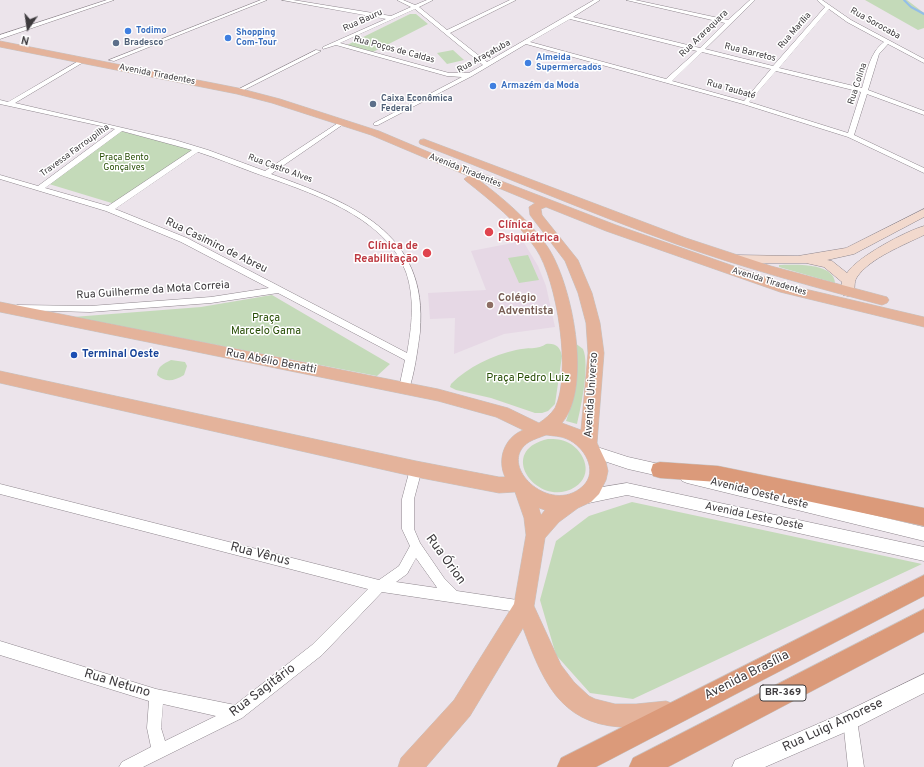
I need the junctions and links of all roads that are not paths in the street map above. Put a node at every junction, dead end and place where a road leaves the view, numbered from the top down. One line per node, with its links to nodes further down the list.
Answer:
1 (112, 0): 17 (street)
2 (265, 0): 25 (street)
3 (284, 0): 14 (street)
4 (398, 0): 11 (street)
5 (430, 0): 11 (street, Rua Bauru)
6 (514, 0): 16 (street)
7 (598, 0): 13 (street, Rua Araçatuba)
8 (628, 0): 15 (street)
9 (753, 0): 15 (street, Rua Araraquara)
10 (819, 0): 12 (street, Rua Sorocaba)
11 (414, 7): 14 (street, Rua Bauru); 16 (street)
12 (828, 7): 18 (street, Rua Sorocaba); 27 (street, Rua Marília)
13 (569, 17): 20 (street, Rua Araçatuba); 22 (street, Rua Barretos)
14 (392, 18): 19 (street, Rua Bauru)
15 (728, 22): 22 (street, Rua Araraquara)
16 (446, 33): 26 (street)
17 (0, 38): 25 (main road, Avenida Tiradentes)
18 (888, 42): 24 (street, Rua Sorocaba); 33 (street, Rua Colina)
19 (334, 43): 28 (street, Rua Poços de Caldas); 32 (street, Rua Bauru)
20 (527, 43): 26 (street, Rua Araçatuba); 30 (street, Rua Taubaté)
21 (0, 44): 23 (main road, Avenida Tiradentes)
22 (702, 50): 27 (street, Rua Barretos); 30 (street, Rua Araraquara)
23 (84, 60): 25 (main road, Avenida Tiradentes); 36 (street)
24 (924, 61)
25 (110, 62): 32 (main road, Avenida Tiradentes); 32 (main road, Avenida Tiradentes)
26 (487, 65): 29 (street, Rua Araçatuba)
27 (776, 69): 33 (street, Rua Barretos); 35 (street, Rua Marília)
28 (449, 75): 29 (street, Rua Poços de Caldas); 31 (street)
29 (470, 75): 31 (street, Rua Araçatuba)
30 (668, 81): 35 (street, Rua Taubaté)
31 (452, 85): 39 (street, Rua Araçatuba)
32 (243, 88): 38 (main road, Avenida Tiradentes); 39 (main road, Avenida Tiradentes)
33 (865, 91): 37 (street, Rua Barretos); 41 (street, Rua Colina)
34 (0, 102): 36 (street, Rua Castro Alves)
35 (745, 103): 41 (street, Rua Taubaté)
36 (9, 104): 40 (street, Rua Castro Alves)
37 (924, 113)
38 (343, 122): 39 (main road); 43 (main road, Avenida Tiradentes); 45 (street)
39 (376, 124): 49 (main road, Avenida Tiradentes)
40 (120, 129): 42 (street, Rua Castro Alves); 47 (street, Travessa Farroupilha)
41 (850, 136): 44 (street, Rua Taubaté)
42 (197, 149): 45 (street, Rua Castro Alves); 51 (street)
43 (453, 166): 48 (main road, Avenida Tiradentes); 50 (main road)
44 (924, 171)
45 (266, 174): 65 (street, Rua Castro Alves)
46 (0, 177): 47 (street, Rua Casimiro de Abreu)
47 (40, 188): 51 (street, Rua Casimiro de Abreu)
48 (514, 190): 49 (main road, Avenida Tiradentes); 50 (main road)
49 (551, 198): 55 (main road, Avenida Universo); 57 (main road, Avenida Tiradentes); 60 (main road, Avenida Tiradentes)
50 (506, 206): 56 (main road)
51 (110, 209): 61 (street, Rua Casimiro de Abreu)
52 (921, 213): 54 (main road); 58 (main road)
53 (924, 230): 54 (main road)
54 (908, 238): 59 (main road)
55 (560, 246): 56 (main road); 69 (main road, Avenida Universo)
56 (543, 249): 68 (main road)
57 (736, 259): 58 (main road); 59 (main road, Avenida Tiradentes)
58 (798, 260): 59 (main road)
59 (848, 286): 60 (main road); 63 (main road, Avenida Tiradentes)
60 (785, 289): 64 (main road, Avenida Tiradentes)
61 (278, 290): 62 (street, Rua Guilherme da Mota Correia); 65 (street, Rua Casimiro de Abreu)
62 (2, 307): 67 (main road, Rua Abélio Benatti)
63 (924, 311)
64 (924, 322)
65 (411, 359): 67 (street, Rua Castro Alves)
66 (0, 377): 70 (main road)
67 (404, 388): 68 (main road, Rua Abélio Benatti)
68 (541, 429): 69 (main road); 72 (main road)
69 (591, 448): 71 (street, Avenida Oeste Leste); 74 (main road)
70 (416, 469): 72 (main road); 78 (street, Rua Órion)
71 (660, 470): 75 (highway); 76 (street, Avenida Oeste Leste)
72 (520, 487): 74 (main road); 77 (main road)
73 (0, 489): 81 (street, Rua Vênus)
74 (578, 500): 77 (main road); 79 (street, Avenida Leste Oeste)
75 (924, 517)
76 (924, 534)
77 (536, 535): 83 (main road)
78 (416, 547): 81 (street, Rua Sagitário); 82 (street, Rua Órion)
79 (920, 553)
80 (924, 585): 88 (highway, Avenida Brasília / BR-369)
81 (380, 586): 82 (street, Rua Vênus); 89 (street, Rua Sagitário)
82 (455, 598): 83 (street, Rua Vênus)
83 (524, 607): 88 (main road); 93 (main road)
84 (924, 620): 95 (highway, BR-369)
85 (0, 648): 87 (street, Rua Netuno)
86 (924, 683): 90 (street, Rua Luigi Amorese)
87 (156, 696): 89 (street, Rua Netuno); 91 (street)
88 (684, 708): 94 (highway, Avenida Brasília / BR-369)
89 (237, 713): 91 (street, Rua Sagitário)
90 (850, 720): 96 (street, Rua Luigi Amorese); 97 (street)
91 (160, 752): 92 (street, Rua Sagitário)
92 (127, 767)
93 (410, 767)
94 (570, 767)
95 (642, 767)
96 (742, 767)
97 (856, 767)

